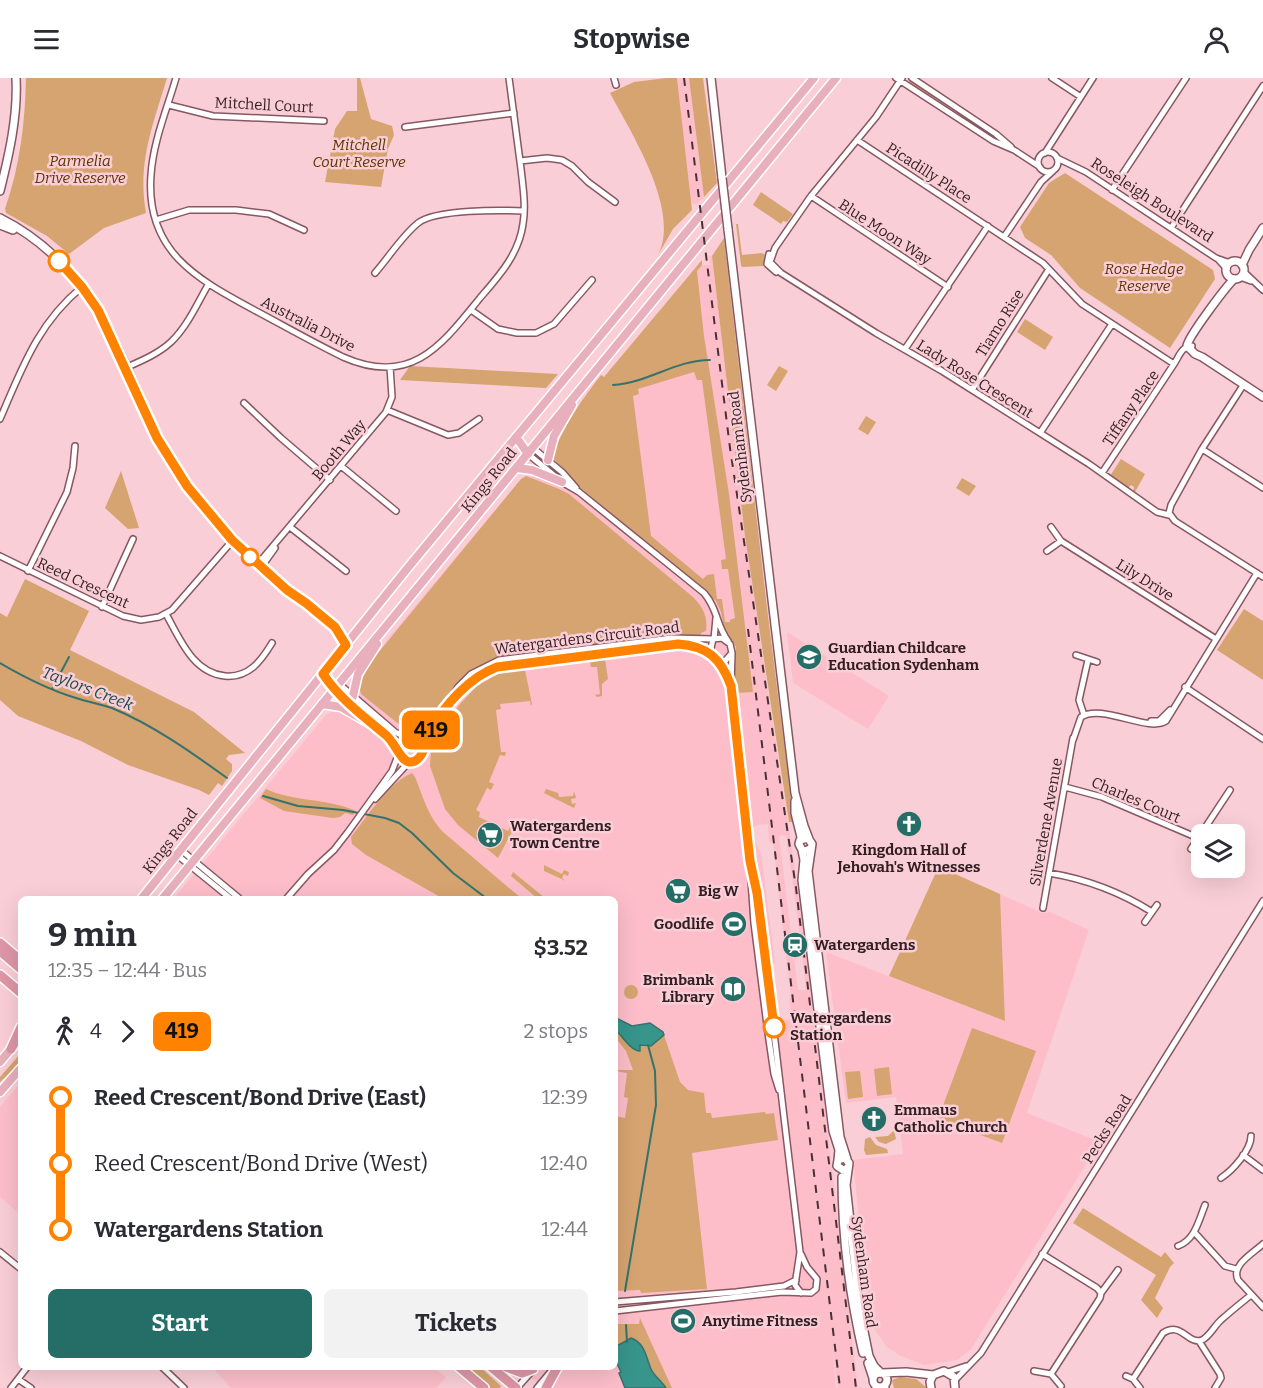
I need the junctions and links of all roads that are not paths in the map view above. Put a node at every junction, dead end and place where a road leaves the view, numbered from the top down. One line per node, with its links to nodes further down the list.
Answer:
1 (16, 78): 32 (street)
2 (176, 78): 16 (street, Australia Drive)
3 (509, 78): 17 (street, Australia Drive)
4 (614, 78): 13 (street)
5 (710, 78): 129 (street, Sydenham Road, bridge)
6 (814, 78): 69 (main road, Kings Road)
7 (836, 78): 61 (main road, Kings Road)
8 (912, 78): 22 (street)
9 (1052, 78): 15 (street)
10 (1093, 78): 15 (street)
11 (1186, 78): 31 (street)
12 (900, 79): 20 (street, Lady Rose Crescent); 22 (street)
13 (616, 86)
14 (1263, 86): 40 (street)
15 (1081, 97): 21 (street)
16 (169, 105): 18 (street, Mitchell Court); 37 (street, Australia Drive)
17 (514, 113): 19 (street); 26 (street, Australia Drive)
18 (324, 121)
19 (405, 127)
20 (857, 140): 33 (street, Lady Rose Crescent); 39 (street, Picadilly Place)
21 (1052, 142): 23 (street); 24 (street)
22 (1014, 150): 25 (street)
23 (1043, 155): 24 (street); 25 (street); 28 (street)
24 (1056, 157): 27 (street, Roseleigh Boulevard); 29 (street)
25 (1028, 158): 28 (street)
26 (520, 161): 34 (street); 35 (street, Australia Drive)
27 (1072, 165): 29 (street, Roseleigh Boulevard); 31 (street, Roseleigh Boulevard)
28 (1041, 168): 29 (street); 30 (street)
29 (1054, 170): 30 (street)
30 (1041, 182): 44 (street)
31 (1112, 190): 40 (street, Roseleigh Boulevard)
32 (0, 191)
33 (811, 196): 51 (street, Blue Moon Way); 56 (street, Lady Rose Crescent)
34 (615, 202)
35 (524, 211): 47 (street); 53 (street, Australia Drive)
36 (0, 218): 43 (street)
37 (156, 220): 42 (street); 49 (street, Australia Drive)
38 (0, 225): 43 (street)
39 (988, 226): 44 (street, Picadilly Place); 51 (street)
40 (1171, 228): 46 (street, Roseleigh Boulevard)
41 (1263, 228): 46 (street)
42 (304, 230)
43 (24, 234): 50 (street)
44 (1004, 237): 45 (street, Picadilly Place)
45 (1049, 269): 54 (street, Picadilly Place); 62 (street, Tiamo Rise)
46 (1235, 270): 52 (street, Roseleigh Boulevard); 55 (street)
47 (375, 273)
48 (592, 280): 53 (street)
49 (208, 285): 58 (street, Australia Drive); 59 (street)
50 (82, 287): 59 (street); 66 (street)
51 (948, 287): 56 (street)
52 (1263, 290)
53 (471, 310): 58 (street, Australia Drive)
54 (1112, 324): 57 (street, Picadilly Place); 68 (street)
55 (1189, 347): 57 (street, Tiffany Place); 60 (street)
56 (905, 349): 62 (street, Lady Rose Crescent)
57 (1174, 364): 76 (street, Tiffany Place)
58 (390, 367): 65 (street)
59 (125, 368): 86 (street)
60 (1243, 383): 63 (street); 71 (street)
61 (583, 386): 72 (main road, Kings Road); 73 (main road)
62 (972, 390): 68 (street, Lady Rose Crescent)
63 (1263, 397)
64 (244, 403): 77 (street)
65 (387, 410): 67 (street); 74 (street, Booth Way)
66 (0, 418)
67 (479, 419)
68 (1040, 433): 76 (street, Lady Rose Crescent)
69 (516, 437): 72 (main road); 100 (main road, Kings Road)
70 (75, 446): 91 (street)
71 (1202, 449): 79 (street); 82 (street)
72 (530, 451): 73 (street); 75 (main road, Kings Road); 78 (street)
73 (548, 460): 80 (street)
74 (341, 466): 77 (street, Booth Way); 81 (street)
75 (517, 468): 78 (main road); 99 (main road, Kings Road)
76 (1102, 473): 82 (street, Lady Rose Crescent)
77 (330, 480): 83 (street, Booth Way)
78 (562, 482): 80 (street)
79 (1263, 488)
80 (579, 492): 97 (street)
81 (396, 511)
82 (1169, 513): 93 (street, Lady Rose Crescent)
83 (290, 527): 90 (street, Booth Way); 92 (street)
84 (1051, 527): 87 (street, Lily Drive)
85 (133, 539): 95 (street)
86 (232, 540): 90 (street); 96 (street)
87 (1061, 541): 88 (street); 102 (street, Lily Drive)
88 (1047, 551)
89 (0, 556): 91 (street, Reed Crescent)
90 (260, 565): 98 (street)
91 (28, 571): 95 (street, Reed Crescent)
92 (346, 572)
93 (1257, 573): 94 (street, Lady Rose Crescent); 102 (street)
94 (1263, 577)
95 (102, 607): 96 (street, Reed Crescent)
96 (166, 614): 104 (street)
97 (716, 614): 101 (street); 103 (street)
98 (335, 627): 100 (street); 105 (street)
99 (386, 627): 113 (main road, Kings Road); 116 (main road)
100 (355, 633): 105 (main road, Kings Road)
101 (714, 639): 103 (street); 107 (street); 118 (street, Watergardens Circuit Road)
102 (1216, 639): 115 (street)
103 (728, 641): 106 (street)
104 (272, 643)
105 (346, 645): 112 (main road, Kings Road)
106 (732, 653): 110 (street); 114 (street)
107 (710, 654): 110 (street); 118 (street, Watergardens Circuit Road)
108 (1076, 655): 109 (street)
109 (1088, 660): 111 (street); 119 (street, Silverdene Avenue)
110 (718, 662): 114 (street)
111 (1097, 662)
112 (323, 674): 113 (main road); 137 (main road, Kings Road)
113 (336, 686): 116 (street); 117 (main road, Kings Road); 121 (street)
114 (731, 686): 176 (street)
115 (1184, 688): 119 (street); 123 (street)
116 (353, 696): 122 (street)
117 (322, 704): 121 (main road); 138 (main road, Kings Road)
118 (447, 706): 120 (street, Watergardens Circuit Road)
119 (1083, 713): 127 (street, Silverdene Avenue)
120 (436, 722): 122 (street, Watergardens Circuit Road); 125 (street, Watergardens Circuit Road)
121 (374, 726): 124 (street)
122 (411, 739): 124 (street); 125 (street)
123 (1263, 739)
124 (399, 752): 126 (street); 130 (street)
125 (422, 752): 126 (street)
126 (409, 762): 130 (street)
127 (1065, 787): 132 (street, Charles Court); 139 (street, Silverdene Avenue)
128 (1230, 790): 131 (street)
129 (795, 793): 133 (street, Sydenham Road); 134 (street, Sydenham Road)
130 (369, 804): 144 (street)
131 (1207, 824)
132 (1191, 835)
133 (809, 839): 134 (street); 135 (street)
134 (800, 840): 136 (street)
135 (810, 849): 136 (street); 153 (street)
136 (801, 850): 153 (street)
137 (179, 853): 138 (street); 140 (main road, Kings Road)
138 (192, 863): 141 (main road, Kings Road); 142 (street); 143 (street)
139 (1049, 873): 147 (street, Silverdene Avenue); 148 (street)
140 (143, 896)
141 (164, 896)
142 (228, 896)
143 (236, 896)
144 (290, 896)
145 (1263, 901): 178 (street, Pecks Road)
146 (1158, 905): 148 (street)
147 (1043, 908)
148 (1152, 912): 149 (street)
149 (1145, 922)
150 (0, 943): 152 (highway)
151 (0, 951): 154 (highway)
152 (18, 958)
153 (816, 963): 165 (street); 166 (street)
154 (18, 966)
155 (0, 975): 156 (highway)
156 (18, 990)
157 (18, 1034): 159 (highway)
158 (18, 1041): 159 (main road)
159 (11, 1049): 160 (main road)
160 (0, 1062)
161 (18, 1071): 162 (main road)
162 (1, 1090)
163 (1251, 1136): 164 (street)
164 (1243, 1155): 169 (street); 170 (street)
165 (847, 1159): 166 (street); 167 (street)
166 (838, 1160): 168 (street)
167 (848, 1168): 168 (street); 175 (street, Sydenham Road)
168 (839, 1169): 175 (street, Sydenham Road)
169 (1263, 1170)
170 (1221, 1178)
171 (1205, 1205): 172 (street)
172 (1195, 1233): 174 (street); 180 (street)
173 (1263, 1244): 180 (street)
174 (1178, 1246)
175 (850, 1249): 204 (street, Sydenham Road); 209 (street, Sydenham Road)
176 (800, 1252): 182 (street); 183 (street)
177 (1, 1254): 179 (street)
178 (1042, 1254): 185 (street); 191 (street, Pecks Road)
179 (18, 1267)
180 (1236, 1269): 186 (street)
181 (1118, 1270): 185 (street)
182 (810, 1272): 183 (street); 184 (street)
183 (796, 1278): 184 (street); 187 (street)
184 (801, 1293): 189 (street)
185 (1101, 1293): 206 (street)
186 (1251, 1295): 188 (street); 190 (street)
187 (618, 1302)
188 (1263, 1308)
189 (618, 1311)
190 (1199, 1341): 211 (street); 224 (street)
191 (967, 1365): 203 (street, Pecks Road); 213 (street, Pecks Road)
192 (25, 1370): 210 (street)
193 (165, 1370): 217 (street)
194 (463, 1370): 218 (highway)
195 (495, 1370): 219 (highway)
196 (514, 1370): 197 (highway)
197 (530, 1370)
198 (533, 1370): 219 (street)
199 (553, 1370): 220 (street)
200 (555, 1370): 221 (highway)
201 (1034, 1371): 206 (street)
202 (900, 1372): 204 (street); 205 (street); 212 (street)
203 (948, 1372): 207 (street); 213 (street)
204 (881, 1373): 209 (street); 212 (street)
205 (916, 1374): 207 (street); 222 (street)
206 (1051, 1374): 214 (street)
207 (933, 1375): 222 (street)
208 (1126, 1376): 211 (street)
209 (873, 1378): 212 (street)
210 (18, 1379): 215 (street); 216 (street)
211 (1133, 1379): 223 (street)
212 (883, 1385)
213 (956, 1386)
214 (1061, 1386)
215 (11, 1388)
216 (31, 1388)
217 (184, 1388)
218 (484, 1388)
219 (516, 1388)
220 (537, 1388)
221 (546, 1388)
222 (931, 1388)
223 (1140, 1388)
224 (1215, 1388)

